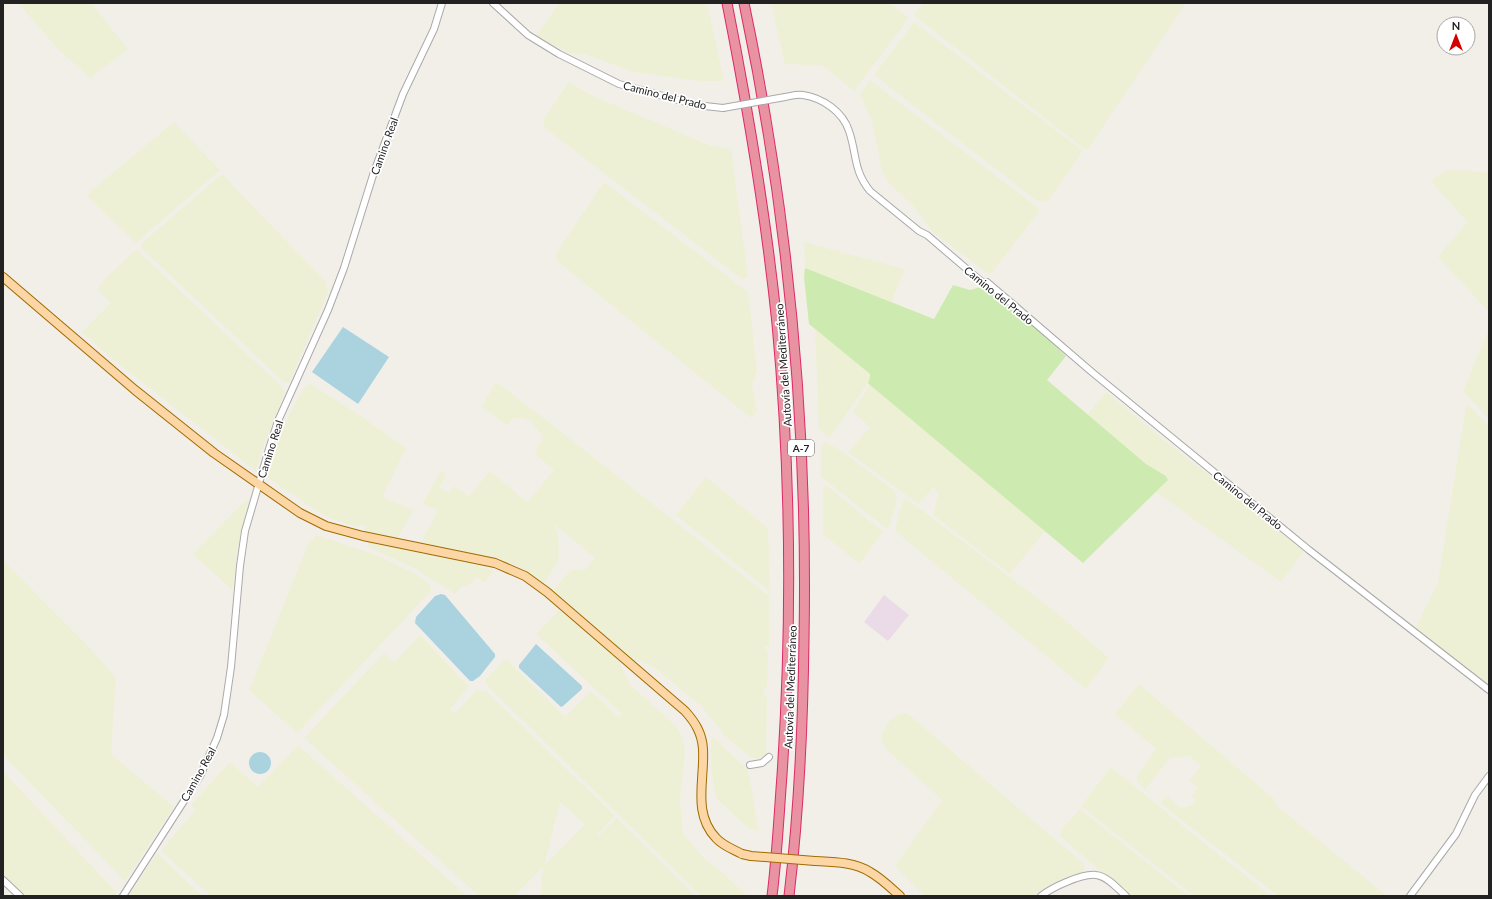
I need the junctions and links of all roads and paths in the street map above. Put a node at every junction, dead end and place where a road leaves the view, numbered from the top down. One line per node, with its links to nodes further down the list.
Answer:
1 (442, 3): 6 (street, Camino Real)
2 (493, 3): 7 (street, Camino del Prado, bridge)
3 (728, 3): 14 (highway, Autovía del Mediterráneo / A-7)
4 (744, 3): 15 (highway, Autovía del Mediterráneo / A-7)
5 (3, 277): 6 (main road)
6 (259, 484): 13 (street, Camino Real); 16 (main road, bridge)
7 (1489, 690)
8 (769, 757): 9 (street)
9 (750, 765)
10 (1489, 776): 19 (street)
11 (3, 880): 12 (street)
12 (20, 896)
13 (124, 896)
14 (772, 896)
15 (789, 896)
16 (900, 896)
17 (1041, 896): 18 (street)
18 (1126, 896)
19 (1410, 896)

